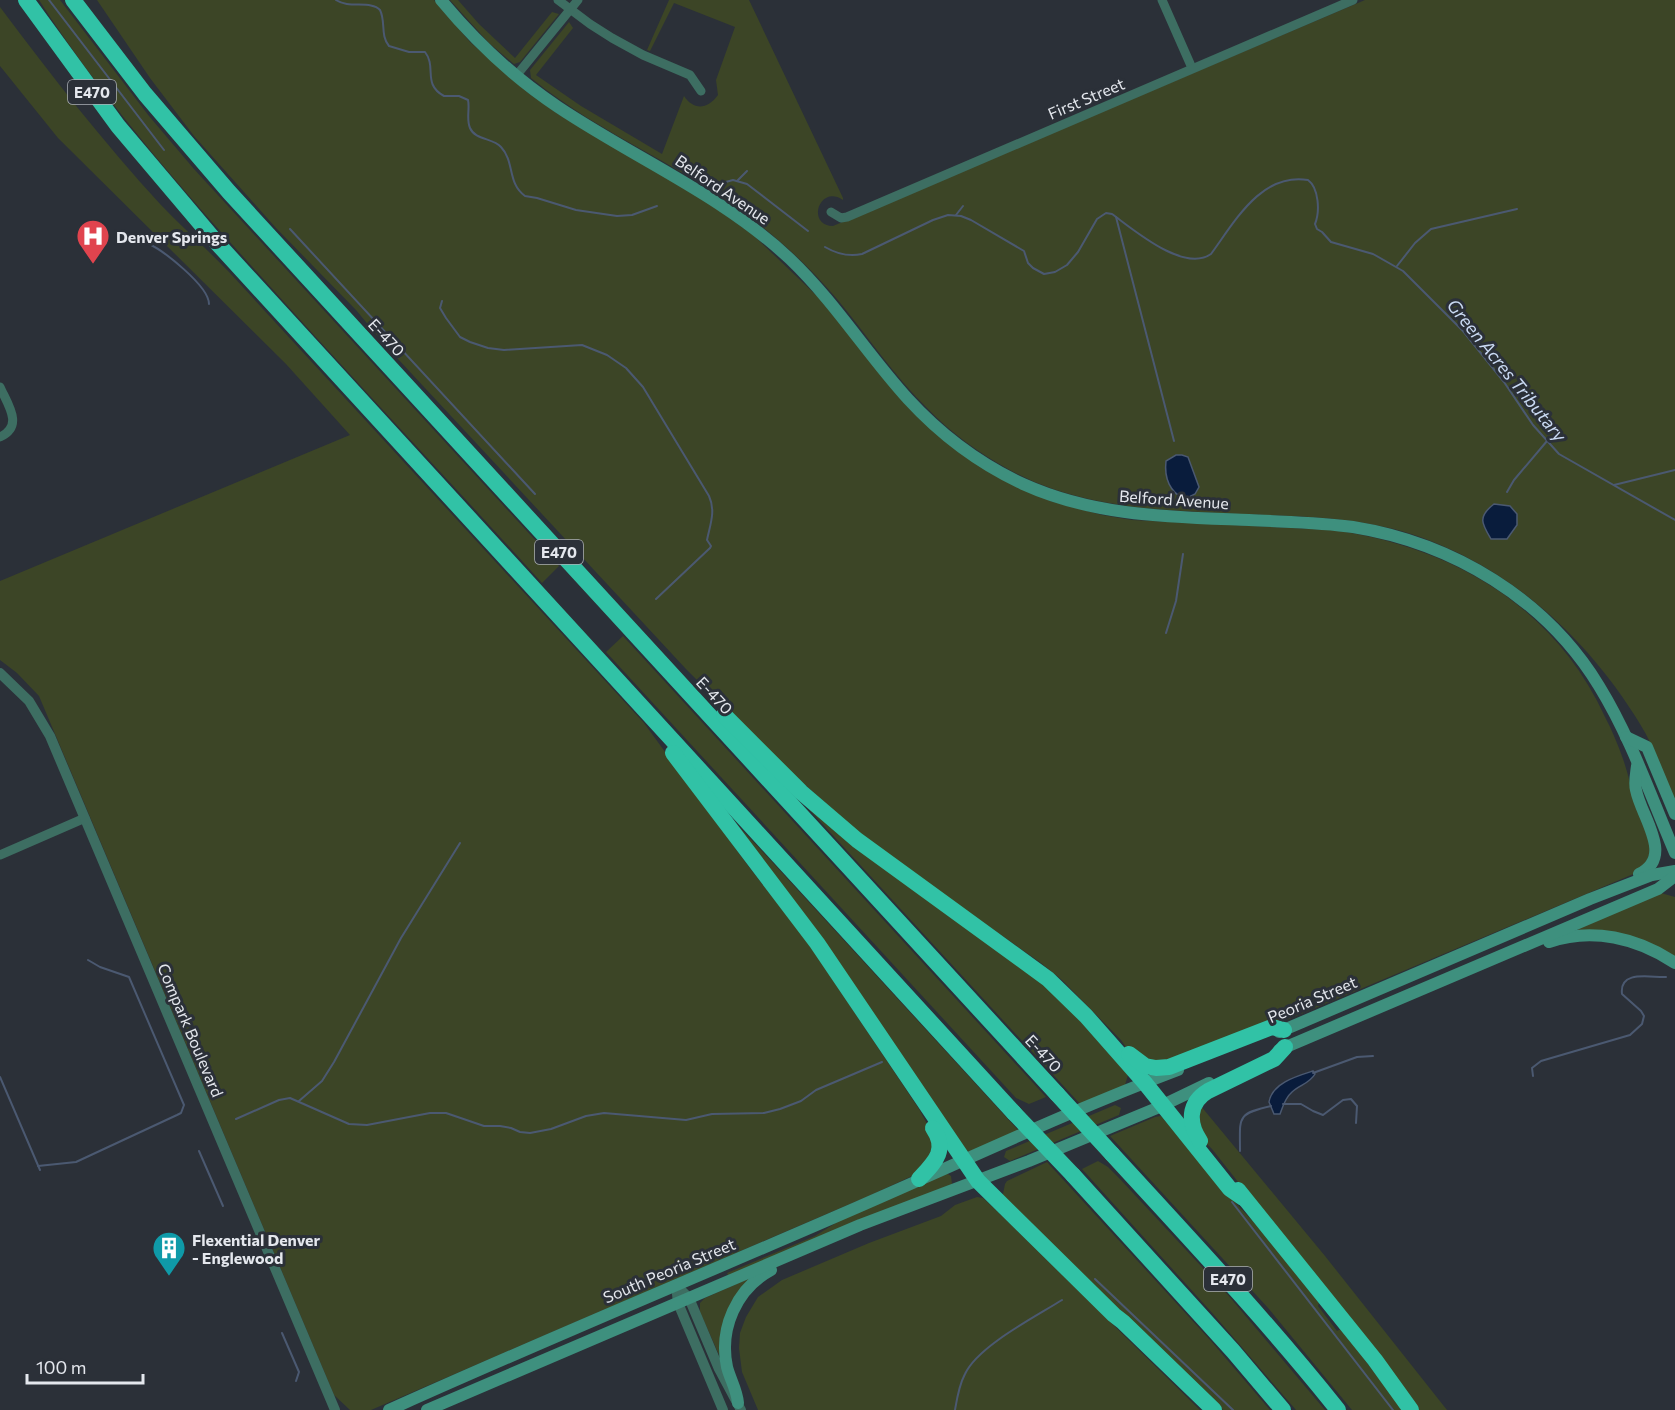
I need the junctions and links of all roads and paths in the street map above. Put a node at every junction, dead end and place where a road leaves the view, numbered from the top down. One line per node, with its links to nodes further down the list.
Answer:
1 (26, 0): 17 (highway, E470)
2 (73, 0): 15 (highway, E-470 / E470)
3 (441, 0): 10 (main road, Belford Avenue)
4 (558, 0): 8 (street)
5 (578, 0): 8 (street)
6 (1162, 0): 9 (street)
7 (1353, 0): 9 (street, First Street)
8 (570, 10): 10 (street); 11 (street)
9 (1192, 68): 12 (street, First Street)
10 (516, 76): 18 (main road, Belford Avenue)
11 (701, 91)
12 (831, 212)
13 (0, 387): 14 (street)
14 (0, 437)
15 (638, 637): 28 (highway); 50 (highway, E-470 / E470, bridge)
16 (0, 674): 21 (street, Compark Boulevard)
17 (624, 687): 32 (highway); 49 (highway, E470, bridge)
18 (1626, 737): 19 (main road, Belford Avenue); 20 (main road)
19 (1637, 763): 22 (main road, Belford Avenue); 25 (main road)
20 (1675, 814)
21 (85, 818): 23 (street); 43 (street, Compark Boulevard)
22 (1675, 853)
23 (0, 855)
24 (1675, 873): 25 (main road, Peoria Street); 26 (main road, Peoria Street)
25 (1590, 899): 29 (main road, Peoria Street)
26 (1488, 961): 27 (main road); 30 (main road, Peoria Street)
27 (1675, 963)
28 (1086, 1016): 29 (highway); 31 (highway)
29 (1284, 1030): 31 (main road, Peoria Street)
30 (1285, 1047): 33 (main road, Peoria Street); 37 (highway)
31 (1145, 1083): 33 (highway); 34 (main road, Peoria Street)
32 (922, 1100): 34 (highway); 35 (highway)
33 (1163, 1105): 36 (main road, Peoria Street); 37 (highway)
34 (963, 1160): 35 (main road, South Peoria Street); 36 (highway)
35 (919, 1179): 39 (main road, South Peoria Street)
36 (978, 1181): 38 (main road, South Peoria Street); 41 (highway)
37 (1243, 1198): 51 (highway)
38 (799, 1252): 40 (main road, South Peoria Street); 42 (main road)
39 (676, 1285): 40 (street); 44 (main road, South Peoria Street)
40 (684, 1301): 42 (street); 45 (main road, South Peoria Street); 46 (street)
41 (1114, 1315): 47 (highway); 48 (highway)
42 (739, 1406)
43 (335, 1410)
44 (388, 1410)
45 (427, 1410)
46 (723, 1410)
47 (1206, 1410)
48 (1214, 1410)
49 (1283, 1410)
50 (1338, 1410)
51 (1410, 1410)

